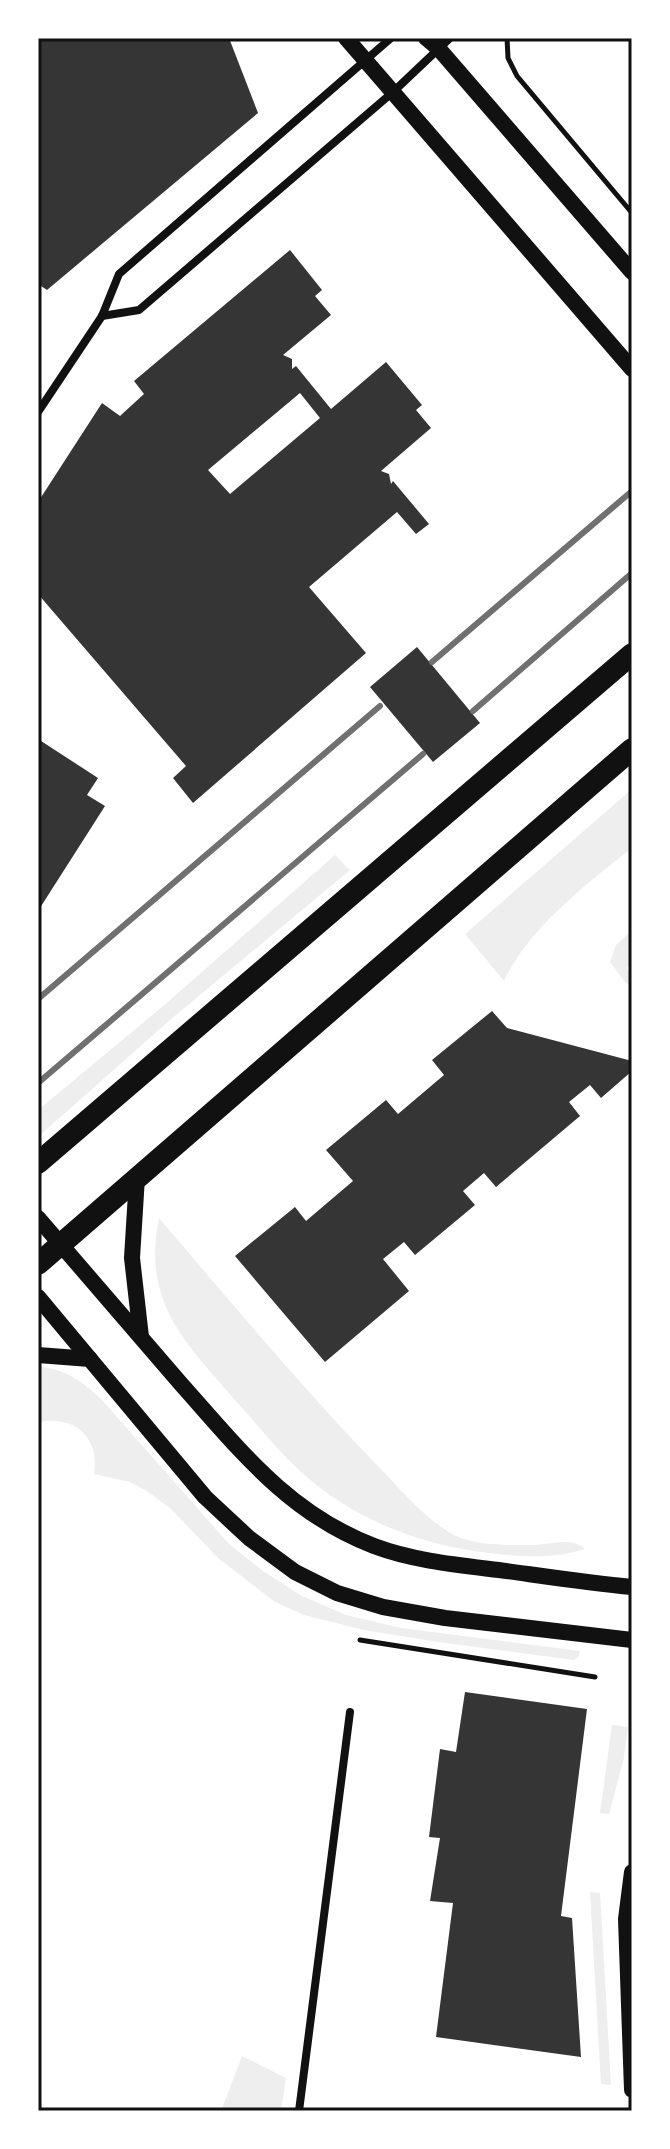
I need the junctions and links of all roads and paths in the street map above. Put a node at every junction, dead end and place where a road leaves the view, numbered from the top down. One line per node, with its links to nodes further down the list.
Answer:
1 (346, 38): 6 (main road)
2 (391, 38): 6 (street)
3 (426, 38): 5 (main road)
4 (507, 38): 8 (path)
5 (445, 43): 7 (street); 9 (main road)
6 (366, 60): 7 (main road); 10 (street)
7 (393, 92): 10 (street); 11 (main road)
8 (632, 213)
9 (632, 272)
10 (102, 316): 12 (street)
11 (632, 369)
12 (38, 412)
13 (632, 654): 15 (highway)
14 (632, 749): 16 (highway)
15 (38, 1163)
16 (137, 1177): 18 (highway); 21 (main road)
17 (38, 1218): 18 (main road)
18 (60, 1244): 19 (highway); 21 (main road)
19 (38, 1264)
20 (38, 1297): 23 (main road)
21 (141, 1338): 24 (main road)
22 (38, 1355): 23 (main road)
23 (90, 1359): 26 (main road)
24 (632, 1587)
25 (360, 1640): 27 (path)
26 (632, 1640)
27 (595, 1677)
28 (350, 1712): 31 (street)
29 (632, 1872): 30 (main road)
30 (632, 2090)
31 (299, 2111)

